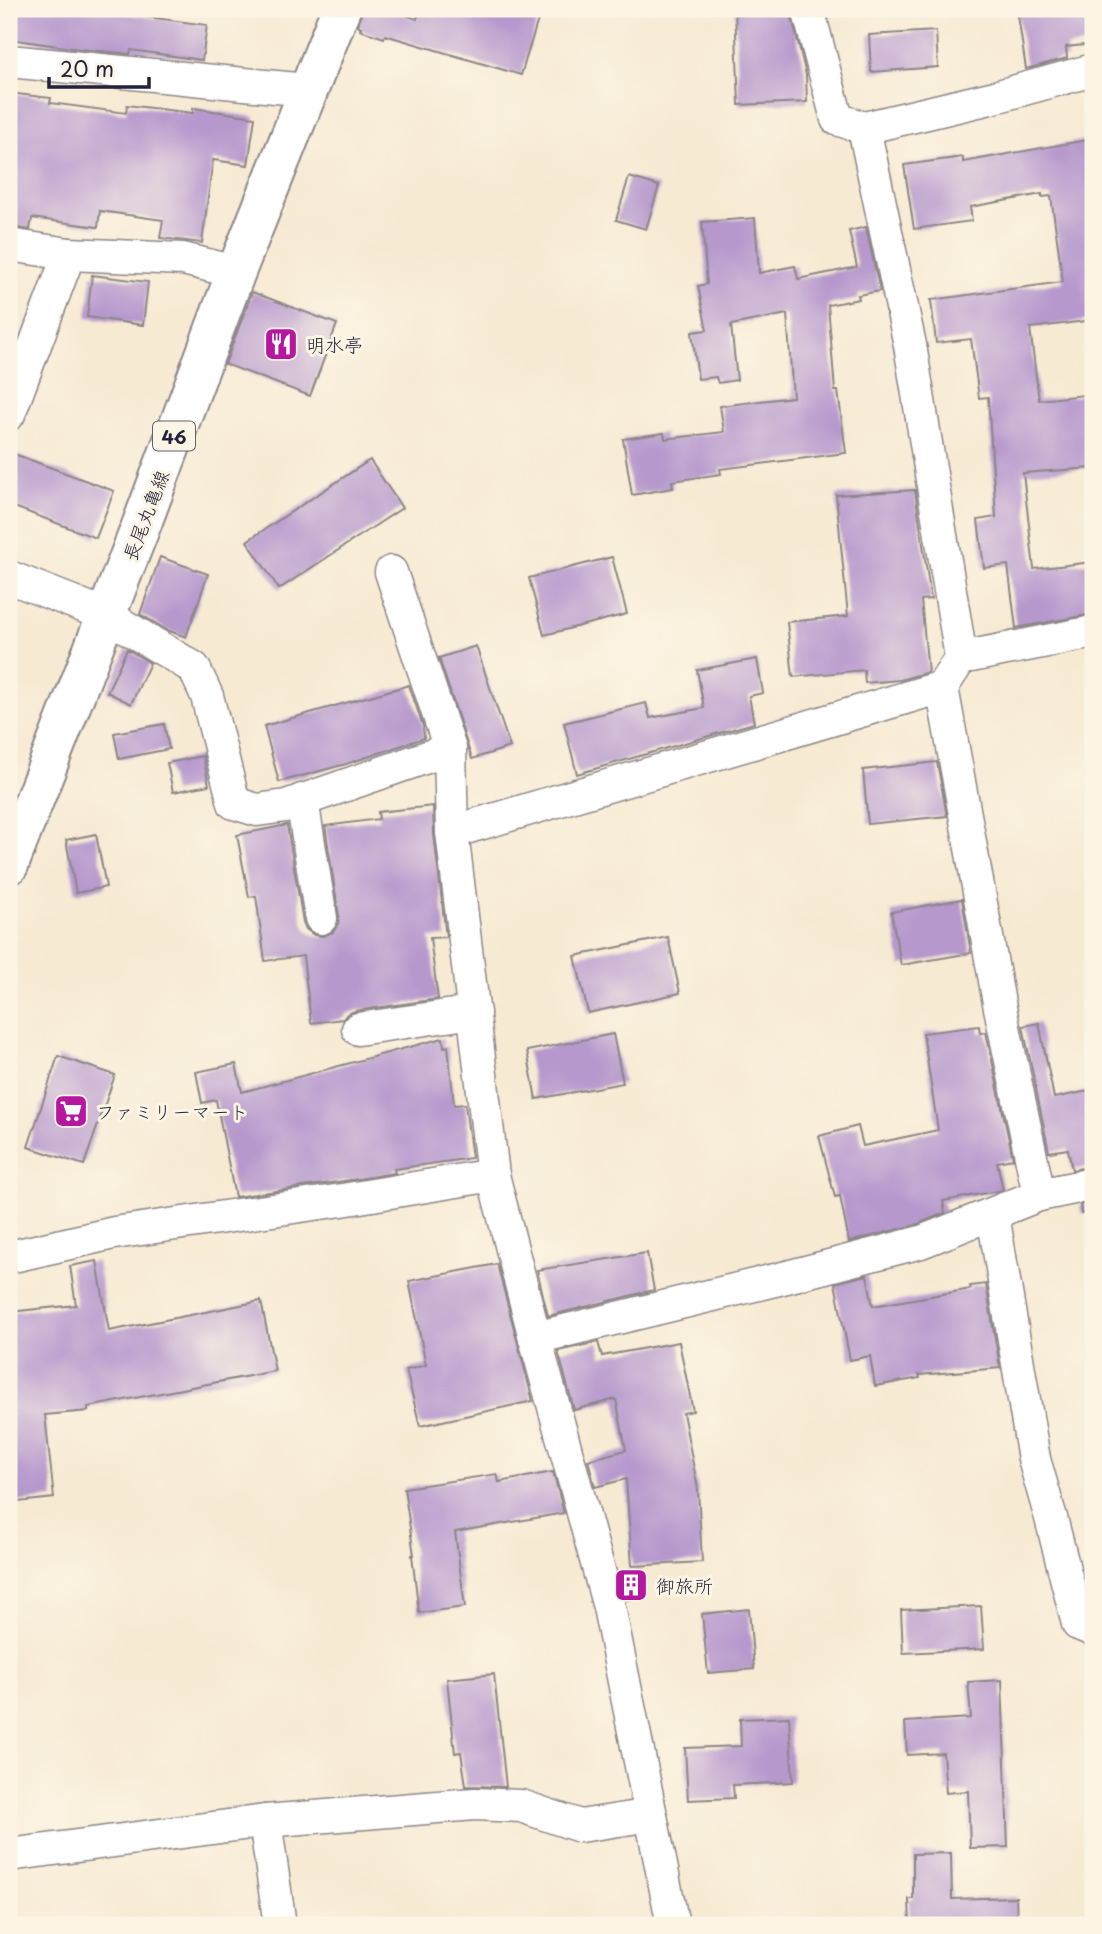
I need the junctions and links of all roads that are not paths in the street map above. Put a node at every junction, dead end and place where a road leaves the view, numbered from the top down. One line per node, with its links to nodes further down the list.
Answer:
1 (341, 9): 5 (main road, 長尾丸亀線 / 46)
2 (808, 9): 6 (street)
3 (9, 61): 5 (street)
4 (1093, 70): 6 (street)
5 (307, 90): 9 (main road, 長尾丸亀線 / 46)
6 (864, 128): 15 (street)
7 (9, 245): 8 (street)
8 (69, 254): 9 (street); 10 (street)
9 (236, 272): 13 (main road, 長尾丸亀線 / 46)
10 (9, 414)
11 (391, 572): 17 (street)
12 (9, 577): 13 (street)
13 (106, 615): 18 (street); 20 (main road, 長尾丸亀線 / 46)
14 (1093, 632): 15 (street)
15 (961, 658): 16 (street)
16 (942, 687): 19 (street); 26 (street)
17 (450, 749): 18 (street); 19 (street)
18 (302, 800): 21 (street)
19 (453, 832): 22 (street)
20 (9, 864)
21 (321, 918)
22 (474, 1012): 23 (street); 24 (street)
23 (358, 1029)
24 (493, 1175): 28 (street); 29 (street)
25 (1093, 1184): 26 (street)
26 (1039, 1195): 27 (street)
27 (993, 1215): 29 (street); 30 (street)
28 (9, 1257)
29 (535, 1338): 31 (street)
30 (1093, 1630)
31 (651, 1815): 32 (street); 35 (street)
32 (265, 1821): 33 (street); 34 (street)
33 (9, 1855)
34 (280, 1925)
35 (673, 1925)

